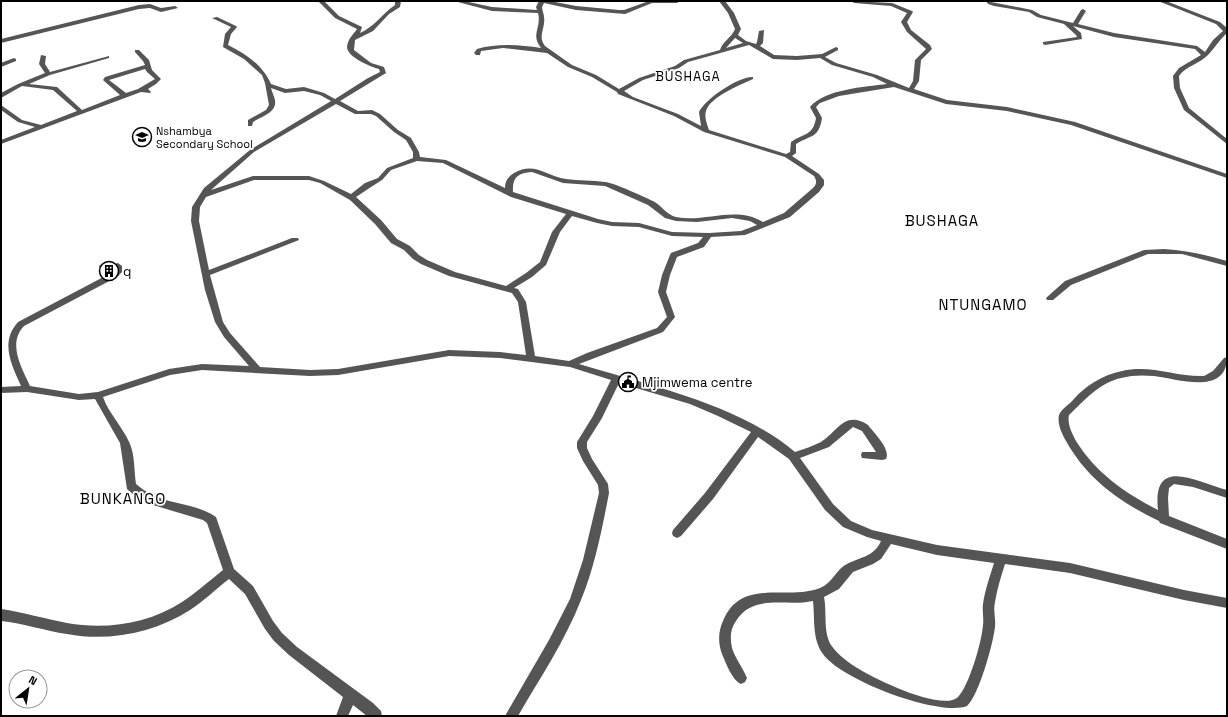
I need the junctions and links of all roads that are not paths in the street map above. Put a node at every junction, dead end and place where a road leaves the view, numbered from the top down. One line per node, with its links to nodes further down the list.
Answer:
1 (321, 1): 23 (street)
2 (398, 1): 23 (street)
3 (457, 1): 15 (street)
4 (543, 1): 5 (street); 15 (street)
5 (658, 1): 6 (street)
6 (677, 1)
7 (722, 1): 22 (street)
8 (854, 1): 11 (street)
9 (990, 1): 16 (street)
10 (1161, 1): 21 (street)
11 (883, 2): 45 (street)
12 (175, 8): 24 (street)
13 (990, 10): 16 (street)
14 (1083, 10): 19 (street)
15 (540, 12): 30 (street)
16 (1039, 16): 18 (street)
17 (215, 18): 42 (street)
18 (1064, 22): 19 (street); 25 (street)
19 (1075, 25): 33 (street)
20 (762, 31): 27 (street)
21 (1227, 31): 33 (street)
22 (735, 35): 26 (street); 31 (street)
23 (352, 39): 51 (street)
24 (1, 41)
25 (1046, 43)
26 (747, 44): 27 (street); 31 (street)
27 (756, 46): 35 (street)
28 (836, 49): 35 (street)
29 (137, 51): 39 (street)
30 (549, 52): 32 (street); 48 (street)
31 (722, 52): 48 (street)
32 (478, 54)
33 (1205, 55): 60 (street)
34 (43, 56): 40 (street)
35 (822, 56): 44 (street)
36 (107, 57): 40 (street)
37 (14, 60): 38 (street)
38 (1, 65)
39 (148, 66): 46 (street); 50 (street)
40 (48, 74): 43 (street)
41 (751, 78): 56 (street)
42 (268, 83): 51 (street); 54 (street)
43 (20, 85): 49 (street); 53 (street)
44 (894, 85): 45 (street); 61 (street)
45 (911, 89): 63 (street)
46 (140, 90): 47 (street); 50 (street)
47 (148, 92)
48 (620, 93): 56 (street)
49 (1, 96)
50 (125, 96): 53 (street)
51 (334, 102): 62 (street); 65 (street)
52 (1, 107): 55 (street)
53 (81, 112): 55 (street)
54 (250, 125)
55 (42, 127): 58 (street)
56 (706, 131): 61 (street)
57 (1, 135): 58 (street)
58 (8, 140): 59 (street)
59 (1, 142)
60 (1227, 142)
61 (787, 156): 68 (street)
62 (417, 158): 64 (street); 66 (street)
63 (1227, 176)
64 (509, 192): 67 (street); 68 (street)
65 (204, 195): 66 (street); 73 (street)
66 (351, 197): 74 (street)
67 (571, 212): 69 (street); 74 (street)
68 (761, 224): 69 (street)
69 (709, 235): 78 (street)
70 (294, 240): 73 (street)
71 (1227, 264): 75 (street)
72 (118, 266): 81 (street)
73 (206, 274): 79 (street)
74 (508, 288): 76 (street)
75 (1050, 298)
76 (530, 359): 78 (street); 79 (street)
77 (1227, 360): 88 (street)
78 (570, 364): 80 (street)
79 (256, 370): 83 (street)
80 (618, 378): 84 (street); 101 (street)
81 (27, 389): 82 (street); 83 (street)
82 (1, 390)
83 (98, 395): 93 (street)
84 (758, 431): 86 (street); 89 (street)
85 (866, 455): 86 (street)
86 (793, 456): 90 (street)
87 (1227, 494): 88 (street)
88 (1164, 520): 91 (street)
89 (677, 533)
90 (887, 539): 92 (street); 94 (street)
91 (1227, 544)
92 (1001, 558): 94 (street); 95 (street)
93 (229, 572): 96 (street); 98 (street)
94 (817, 594): 97 (street)
95 (1227, 603)
96 (1, 615)
97 (741, 678)
98 (351, 694): 99 (street); 100 (street)
99 (342, 716)
100 (376, 716)
101 (511, 716)

